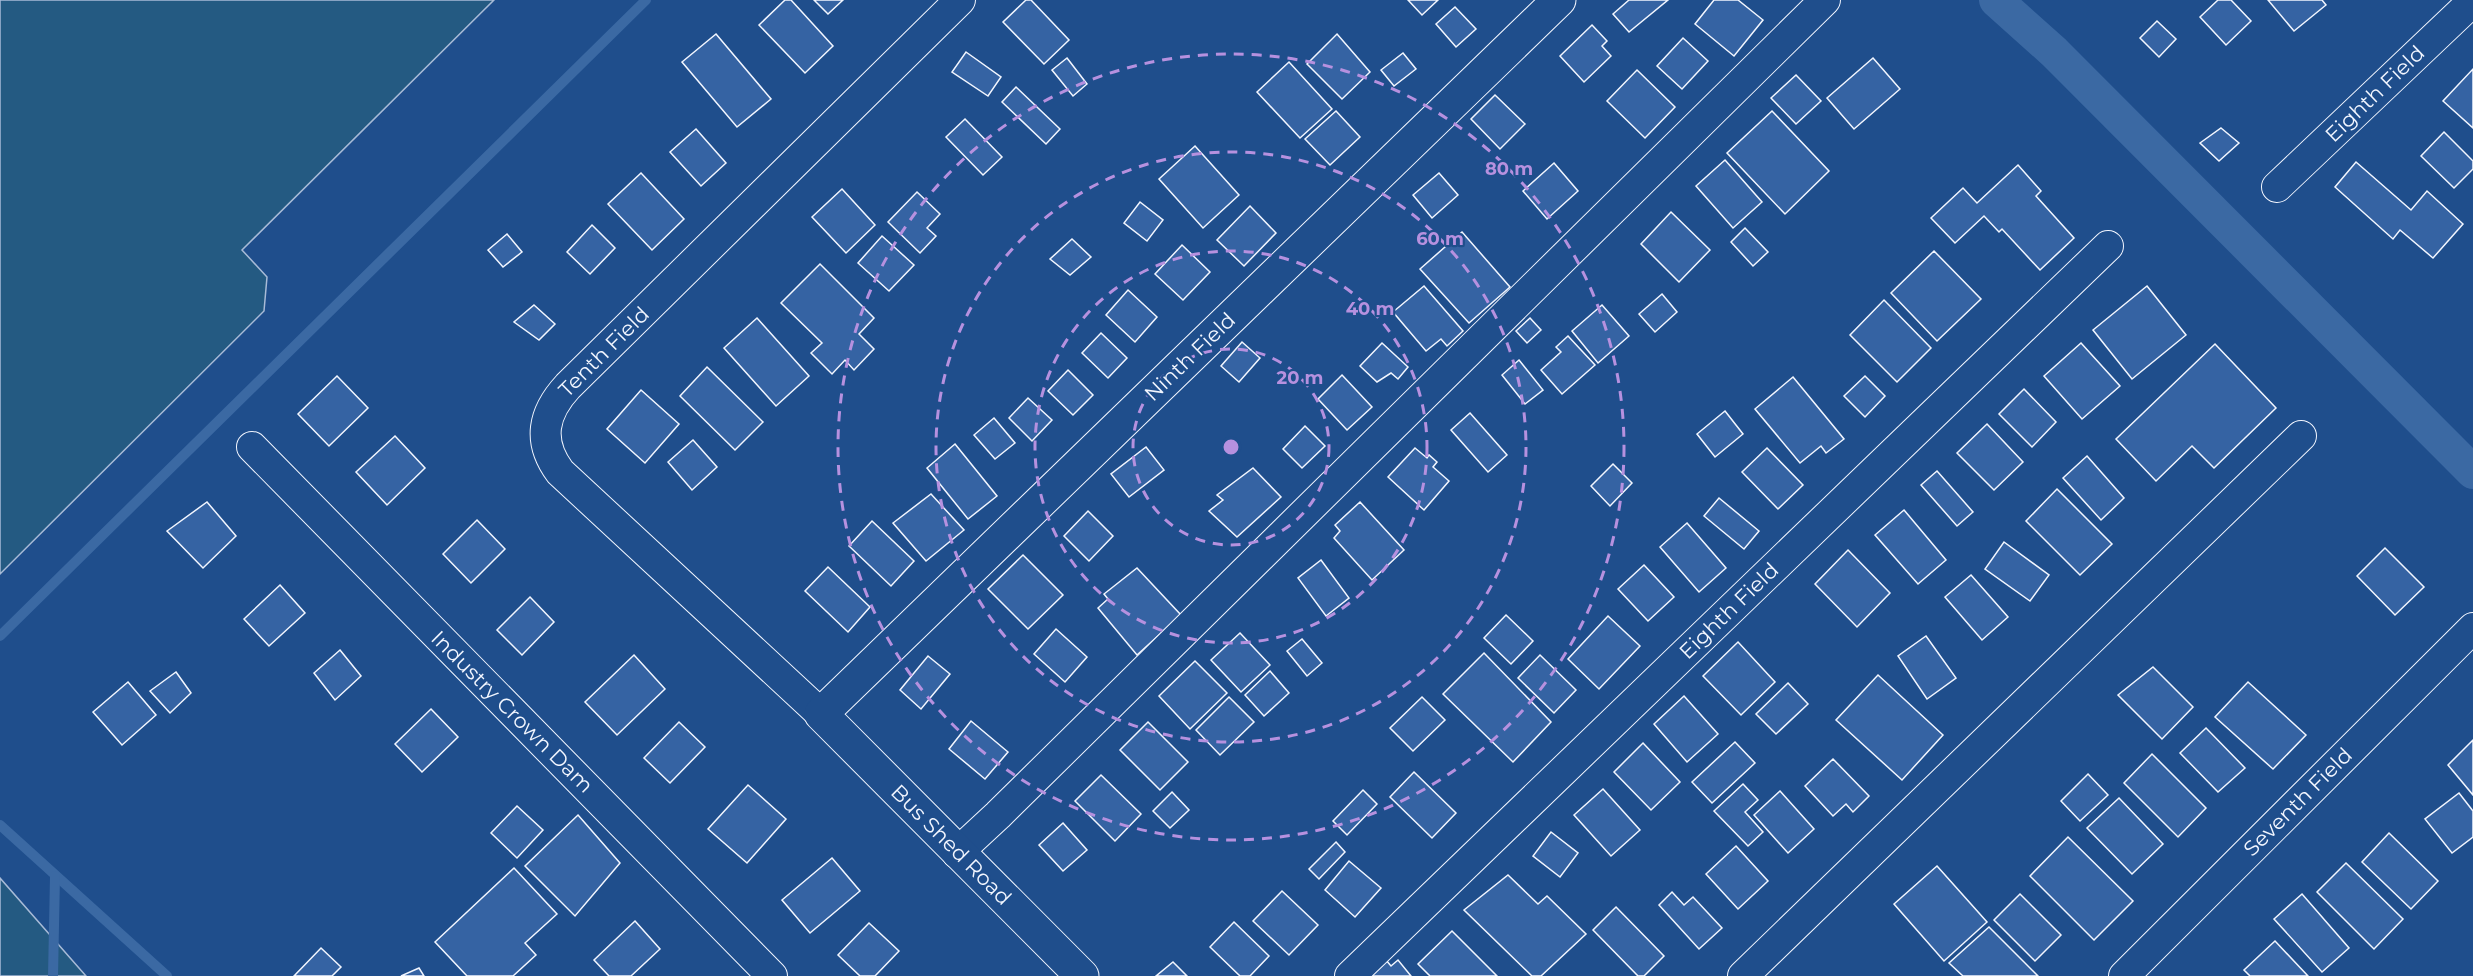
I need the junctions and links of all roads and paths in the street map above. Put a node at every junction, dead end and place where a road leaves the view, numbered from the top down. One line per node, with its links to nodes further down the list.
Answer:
1 (960, 0): 10 (street, Tenth Field)
2 (1559, 0): 10 (street, Ninth Field)
3 (1825, 0): 11 (street)
4 (2473, 1): 5 (street, Eighth Field)
5 (2277, 188)
6 (2108, 246): 14 (street, Eighth Field)
7 (2301, 436): 15 (street)
8 (252, 447): 12 (street, Industry Crown Dam)
9 (2473, 628): 16 (street, Seventh Field)
10 (821, 714): 11 (street, Bus Shed Road)
11 (957, 852): 13 (street, Bus Shed Road)
12 (772, 976)
13 (1082, 976)
14 (1350, 976)
15 (1743, 976)
16 (2124, 976)

